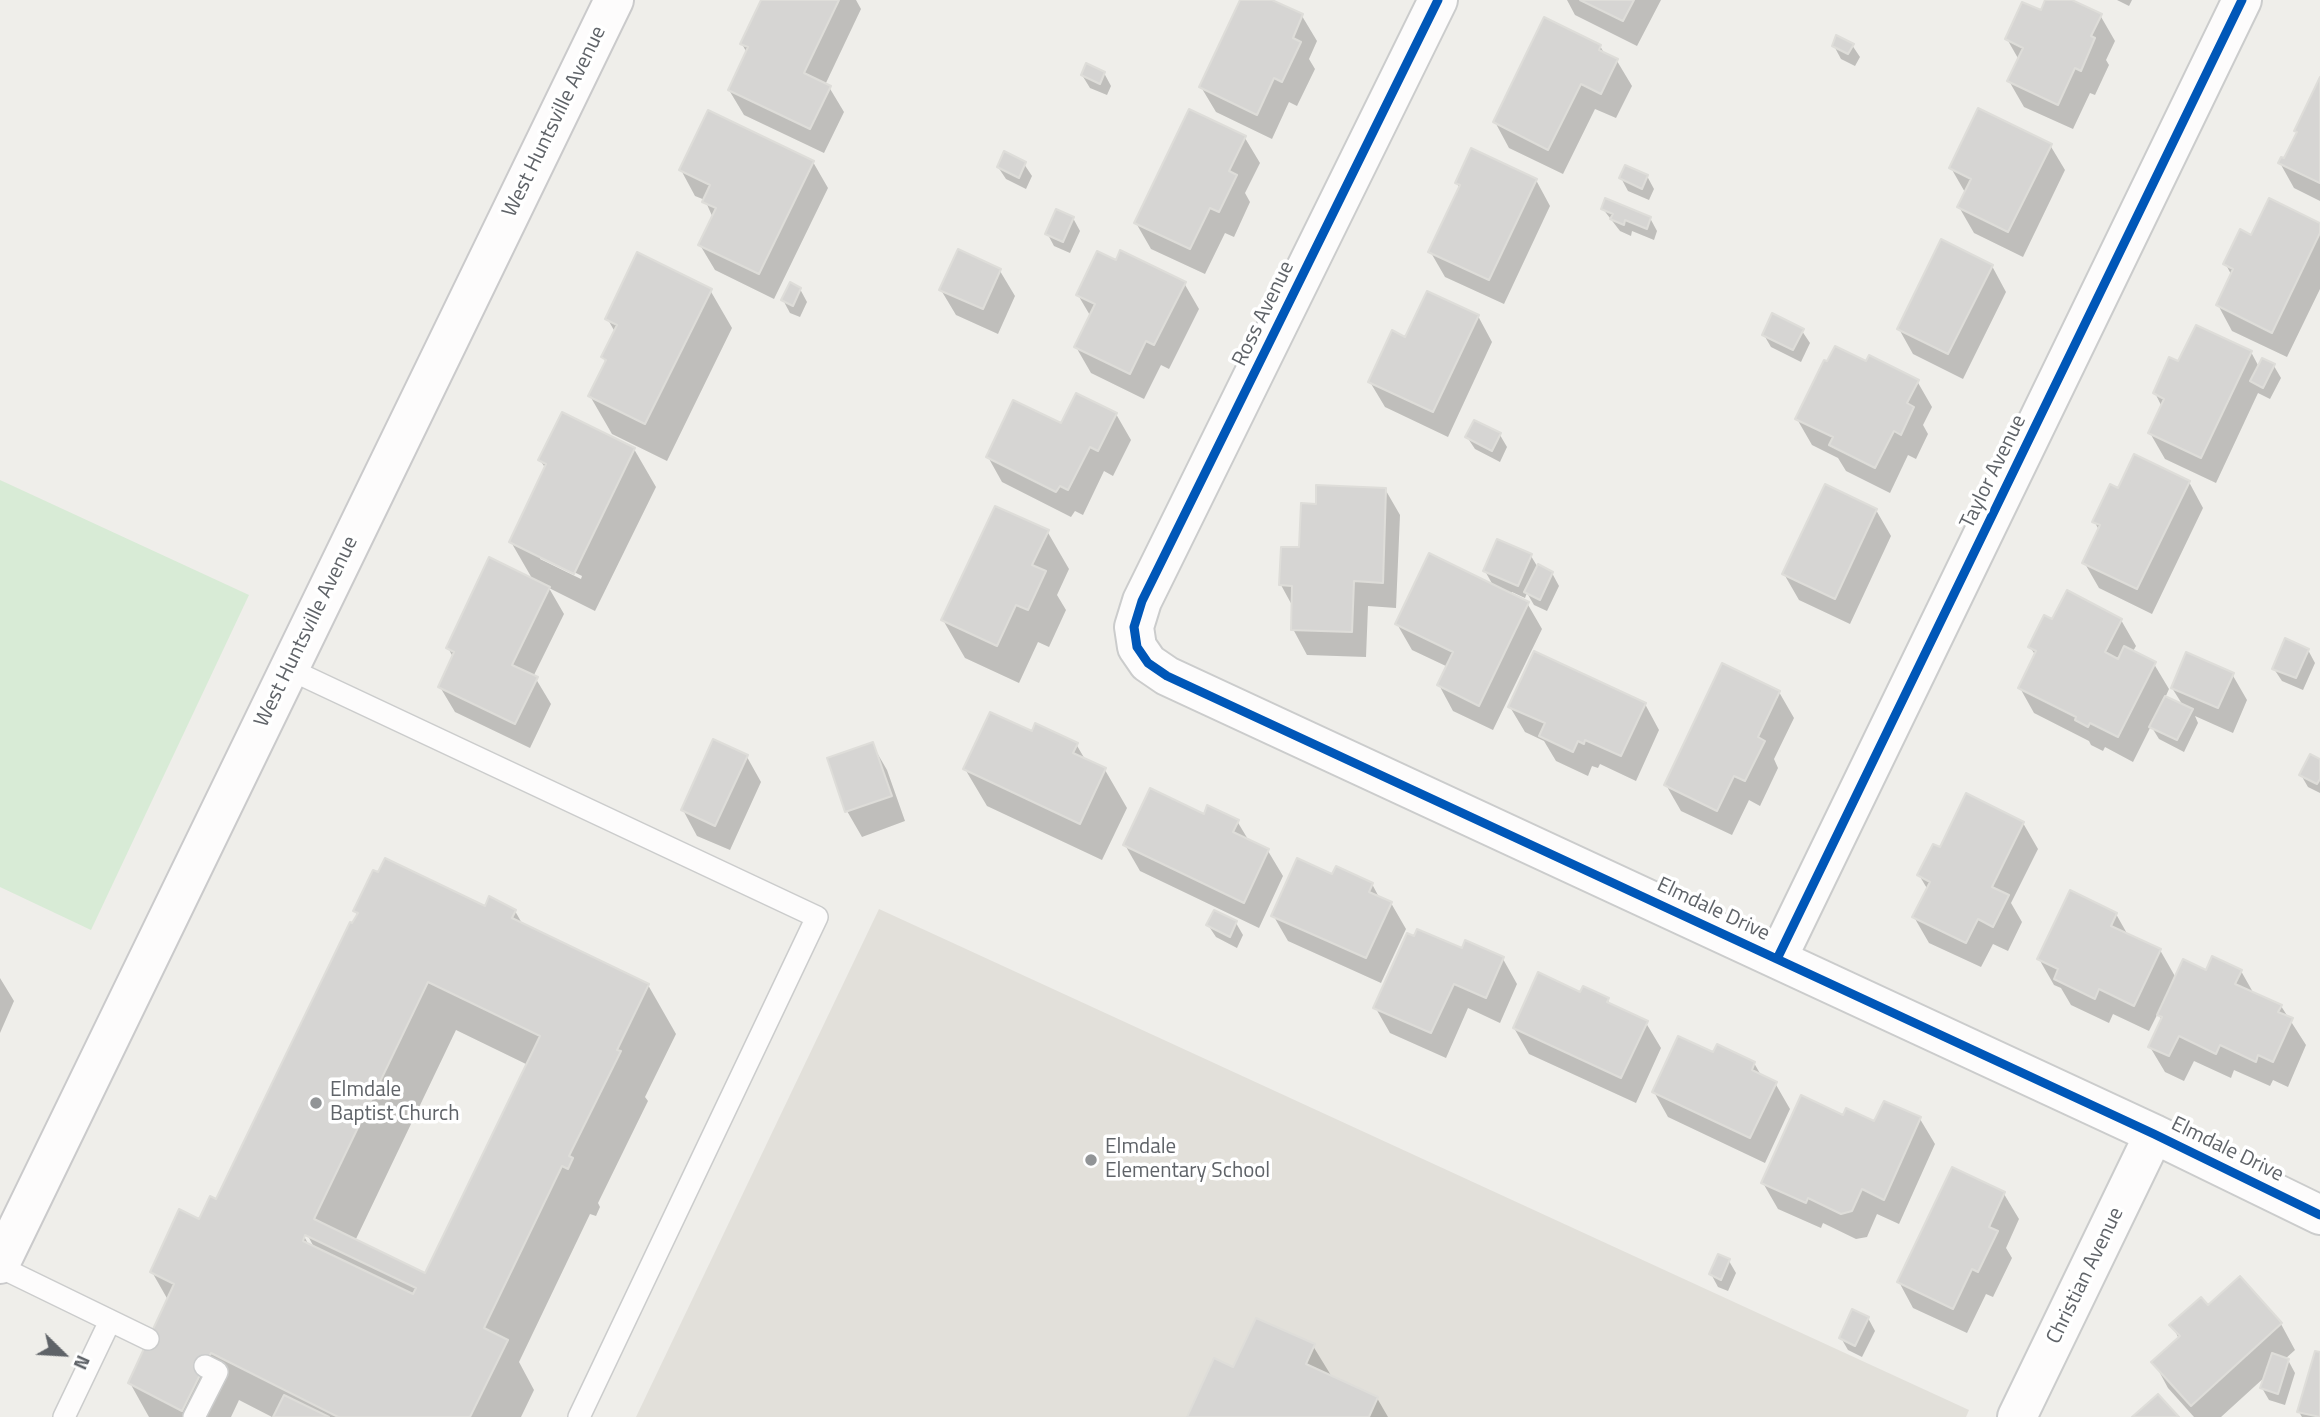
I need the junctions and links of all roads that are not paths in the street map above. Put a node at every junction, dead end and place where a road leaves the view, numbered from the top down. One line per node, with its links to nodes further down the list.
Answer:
1 (614, 0): 5 (street, West Huntsville Avenue)
2 (1438, 0): 4 (street, Ross Avenue)
3 (2242, 0): 6 (street, Taylor Avenue)
4 (1136, 647): 6 (street, Elmdale Drive)
5 (289, 669): 9 (street, West Huntsville Avenue); 15 (lane)
6 (1777, 959): 7 (street, Elmdale Drive)
7 (2154, 1134): 8 (street, Elmdale Drive); 16 (street, Christian Avenue)
8 (2320, 1215)
9 (0, 1266): 10 (lane)
10 (110, 1321): 11 (lane); 13 (lane)
11 (148, 1339)
12 (211, 1369): 14 (lane)
13 (64, 1417)
14 (194, 1417)
15 (579, 1417)
16 (2017, 1417)

